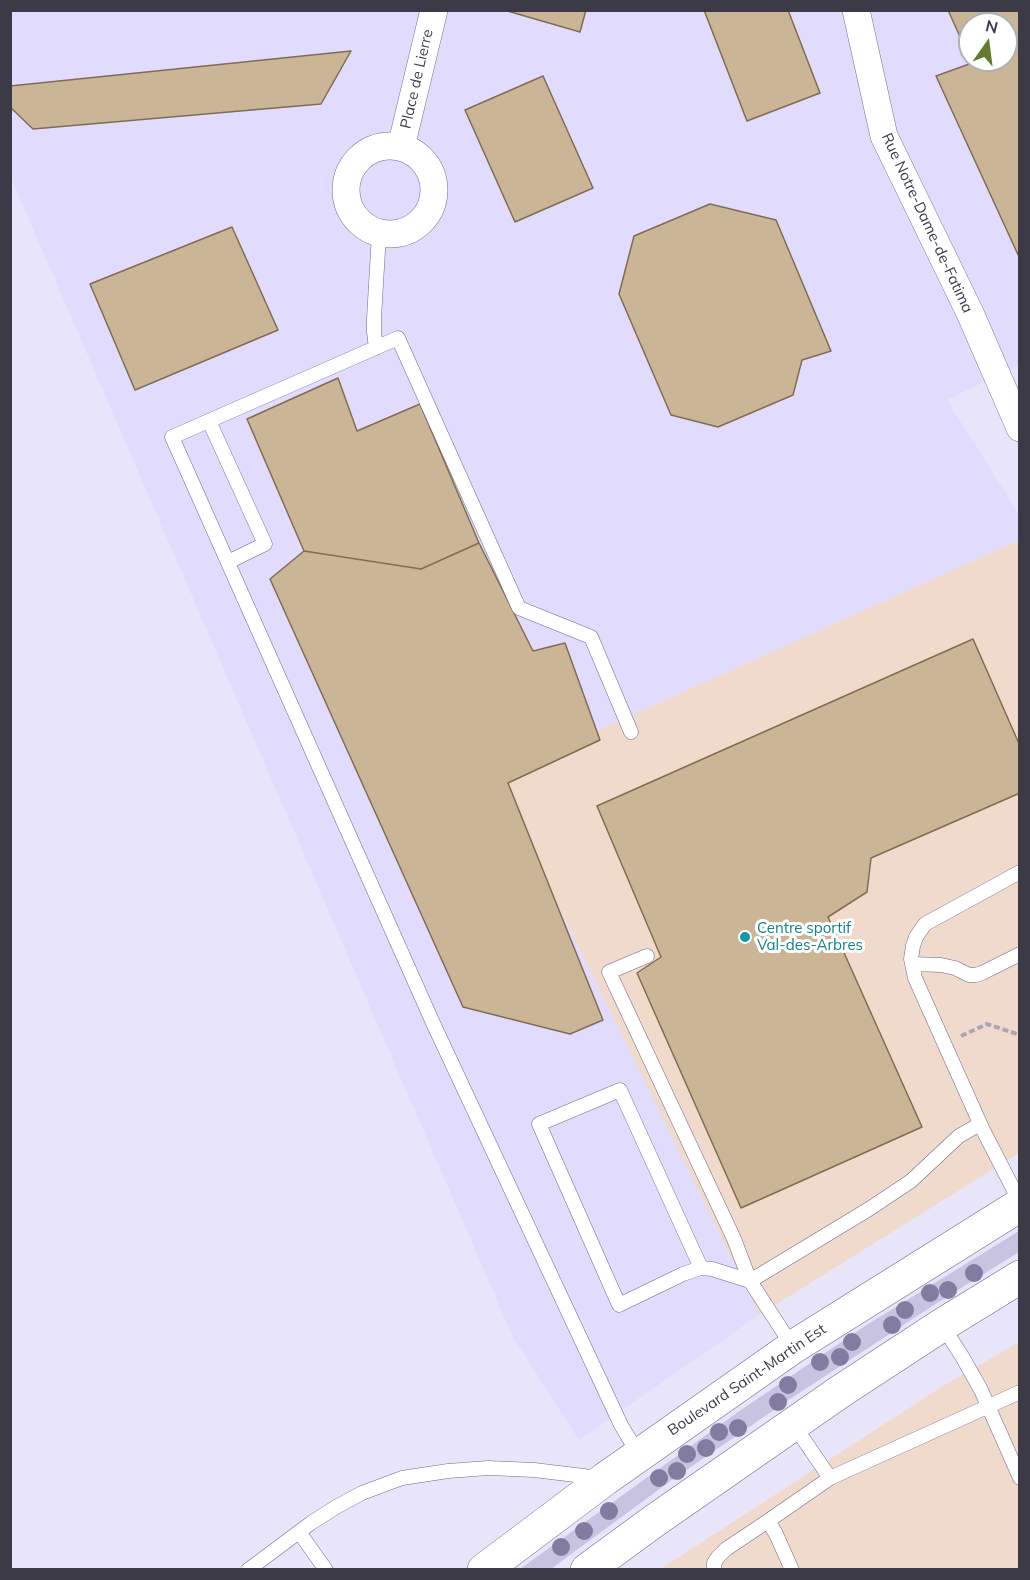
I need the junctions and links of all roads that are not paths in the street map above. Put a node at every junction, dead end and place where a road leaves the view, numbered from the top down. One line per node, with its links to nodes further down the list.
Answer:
1 (434, 10): 3 (street, Place de Lierre)
2 (856, 10): 7 (street, Rue Notre-Dame-de-Fatima)
3 (401, 147): 4 (street, Place de Lierre); 4 (street, Place de Lierre)
4 (379, 234): 5 (lane)
5 (376, 348): 6 (lane); 9 (lane)
6 (209, 421): 8 (lane); 8 (lane)
7 (1020, 428)
8 (228, 562): 24 (lane)
9 (630, 732)
10 (1020, 872): 13 (lane)
11 (1020, 954): 13 (lane)
12 (647, 956): 18 (lane)
13 (912, 964): 14 (lane)
14 (980, 1124): 15 (lane); 18 (lane)
15 (1020, 1204): 20 (main road, Boulevard Saint-Martin Est)
16 (701, 1268): 16 (lane); 18 (lane)
17 (1020, 1277): 19 (main road)
18 (750, 1281): 20 (lane)
19 (942, 1325): 22 (lane); 23 (main road)
20 (794, 1347): 24 (main road, Boulevard Saint-Martin Est)
21 (1020, 1392): 22 (lane)
22 (988, 1406): 25 (lane); 26 (lane)
23 (793, 1424): 25 (lane); 33 (main road)
24 (639, 1455): 27 (main road, Boulevard Saint-Martin Est)
25 (830, 1478): 28 (lane)
26 (1020, 1478)
27 (605, 1479): 29 (lane); 32 (main road, Boulevard Saint-Martin Est)
28 (768, 1521): 34 (lane); 35 (lane)
29 (299, 1532): 30 (lane); 31 (lane)
30 (248, 1569)
31 (326, 1569)
32 (484, 1569)
33 (587, 1569)
34 (714, 1569)
35 (792, 1569)

